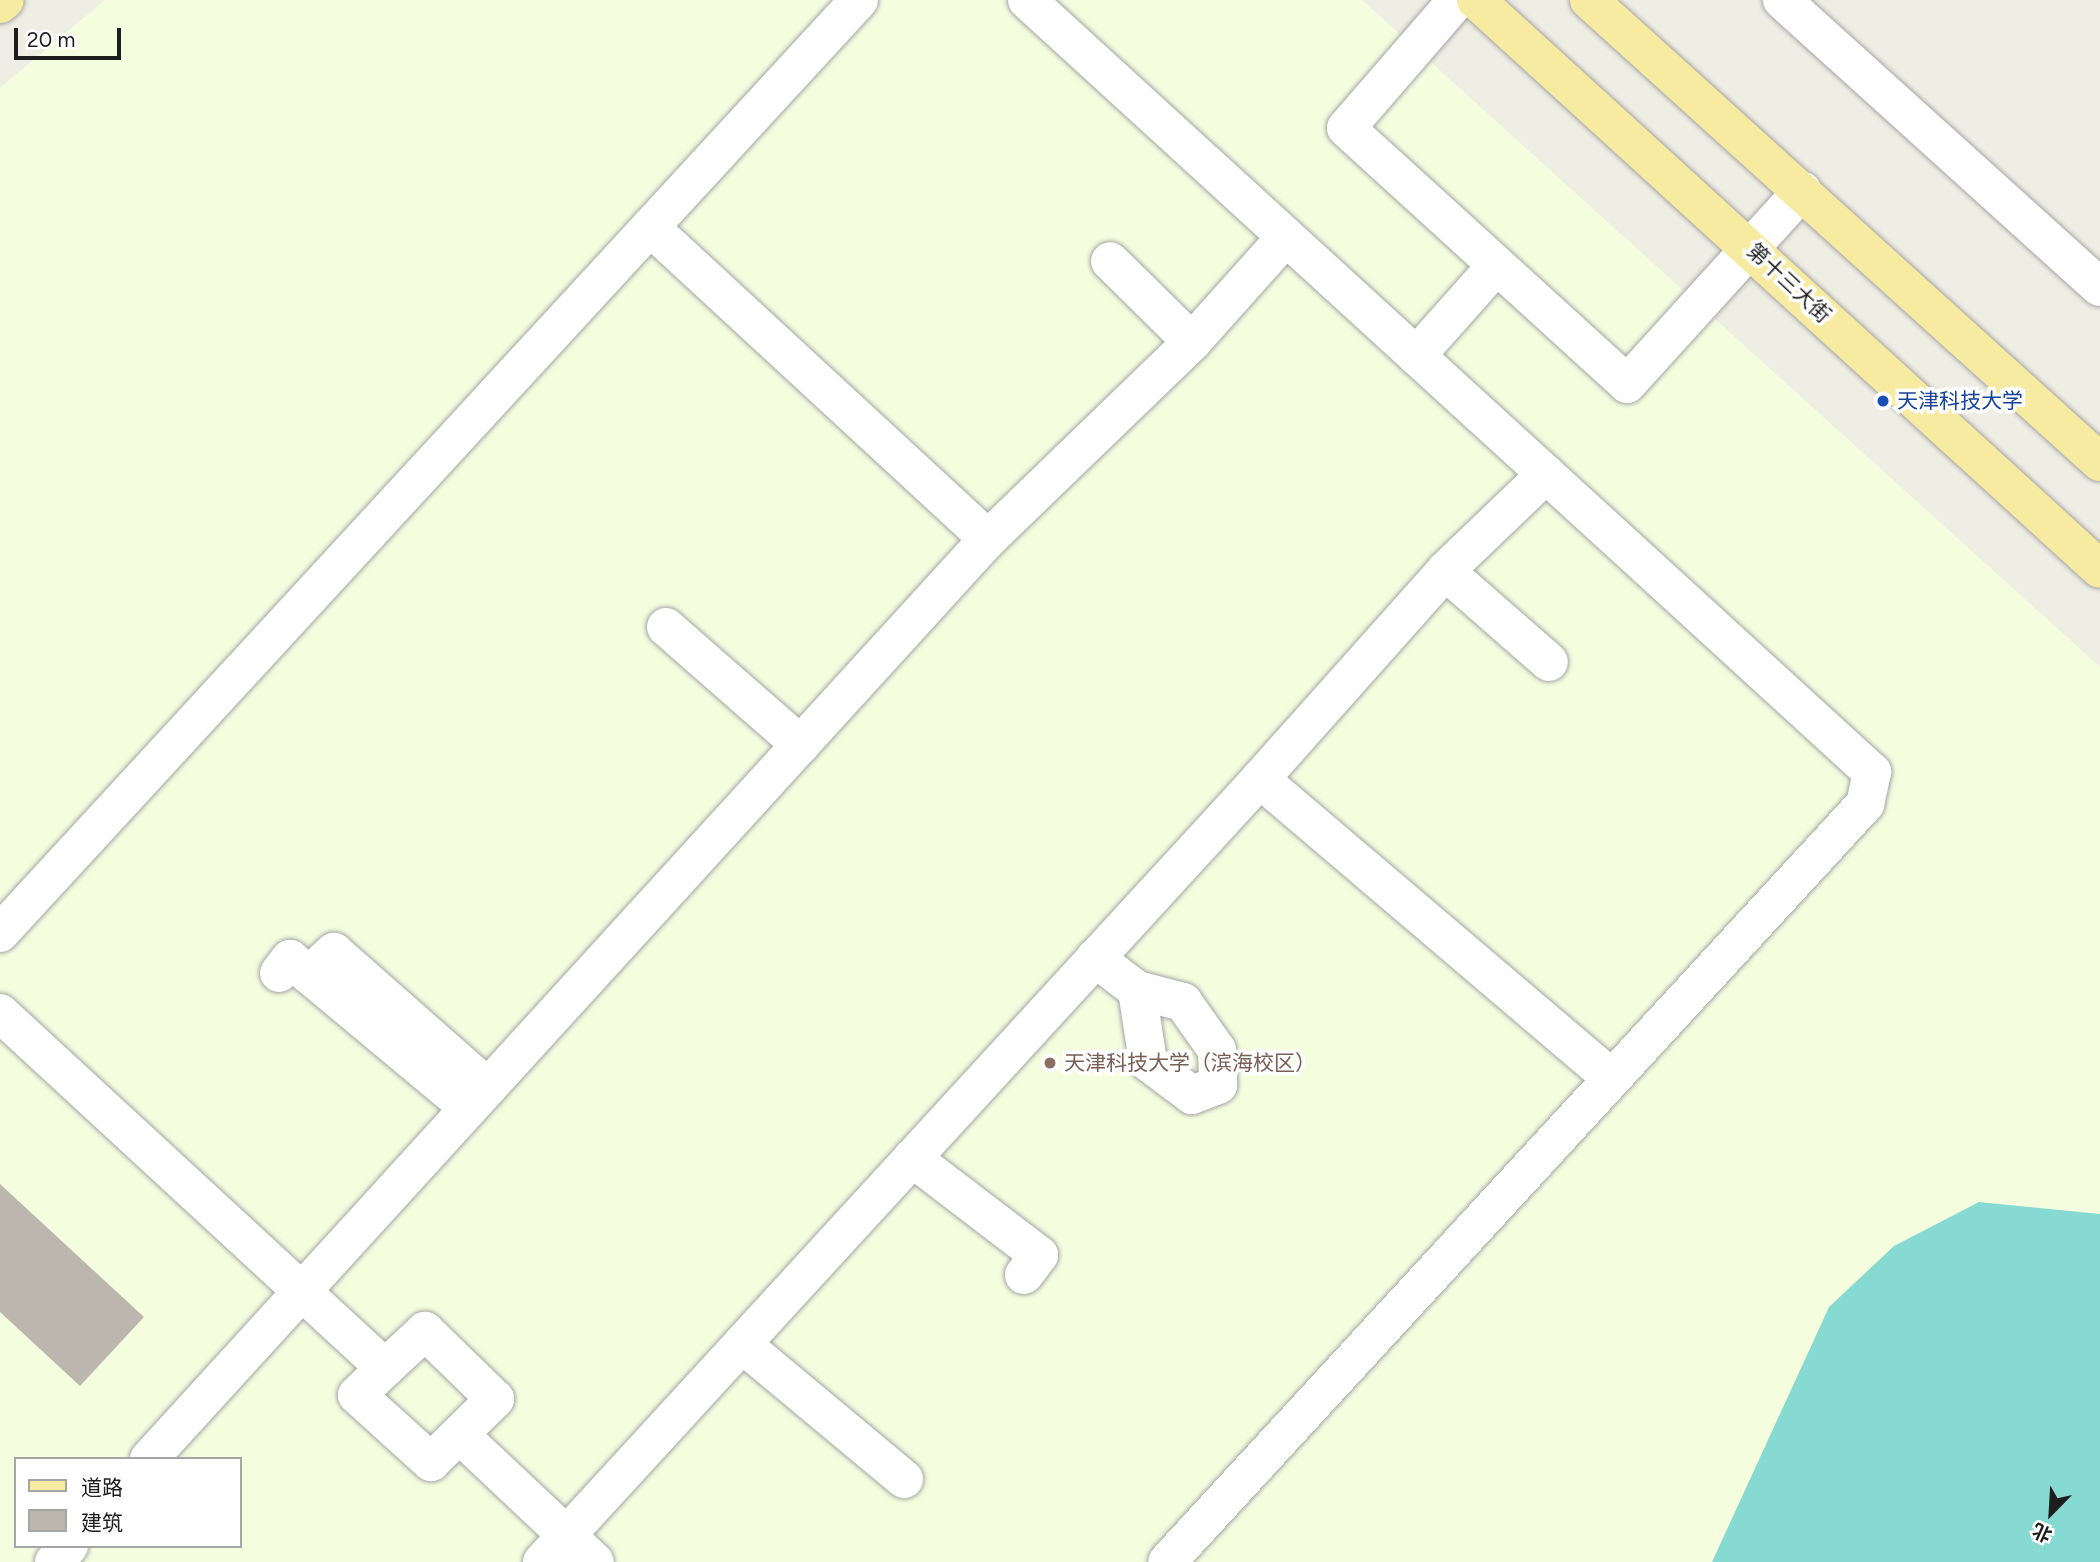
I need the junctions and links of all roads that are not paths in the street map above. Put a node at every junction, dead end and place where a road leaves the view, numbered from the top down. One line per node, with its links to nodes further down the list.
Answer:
1 (5, 0): 8 (main road)
2 (859, 0): 10 (street)
3 (1027, 0): 11 (street)
4 (1457, 0): 14 (street)
5 (1476, 0): 12 (main road, 第十三大街)
6 (1589, 0): 9 (main road)
7 (1782, 0): 15 (street)
8 (0, 4)
9 (1802, 191): 12 (street); 18 (main road)
10 (650, 227): 20 (street); 27 (street)
11 (1286, 237): 16 (street); 17 (street)
12 (1751, 248): 14 (street); 21 (main road, 第十三大街)
13 (1110, 261): 16 (street)
14 (1494, 268): 17 (street)
15 (2100, 287)
16 (1192, 342): 20 (street)
17 (1416, 356): 19 (street)
18 (2100, 462)
19 (1546, 474): 22 (street); 32 (street)
20 (988, 540): 25 (street)
21 (2100, 569)
22 (1445, 571): 24 (street); 26 (street)
23 (666, 627): 25 (street)
24 (1549, 662)
25 (801, 745): 33 (street)
26 (1260, 779): 28 (street); 32 (street)
27 (0, 933)
28 (1096, 958): 30 (street); 34 (street)
29 (294, 974): 33 (street)
30 (1137, 990)
31 (0, 1013): 36 (street)
32 (1612, 1079): 46 (street)
33 (478, 1098): 36 (street)
34 (912, 1158): 35 (street); 37 (street)
35 (1024, 1275)
36 (302, 1291): 38 (street); 40 (street)
37 (742, 1344): 41 (street); 43 (street)
38 (384, 1368): 39 (street); 39 (street)
39 (460, 1435): 43 (street)
40 (151, 1457)
41 (904, 1479)
42 (67, 1548): 44 (street)
43 (554, 1549): 45 (street)
44 (54, 1562)
45 (595, 1562)
46 (1167, 1562)

